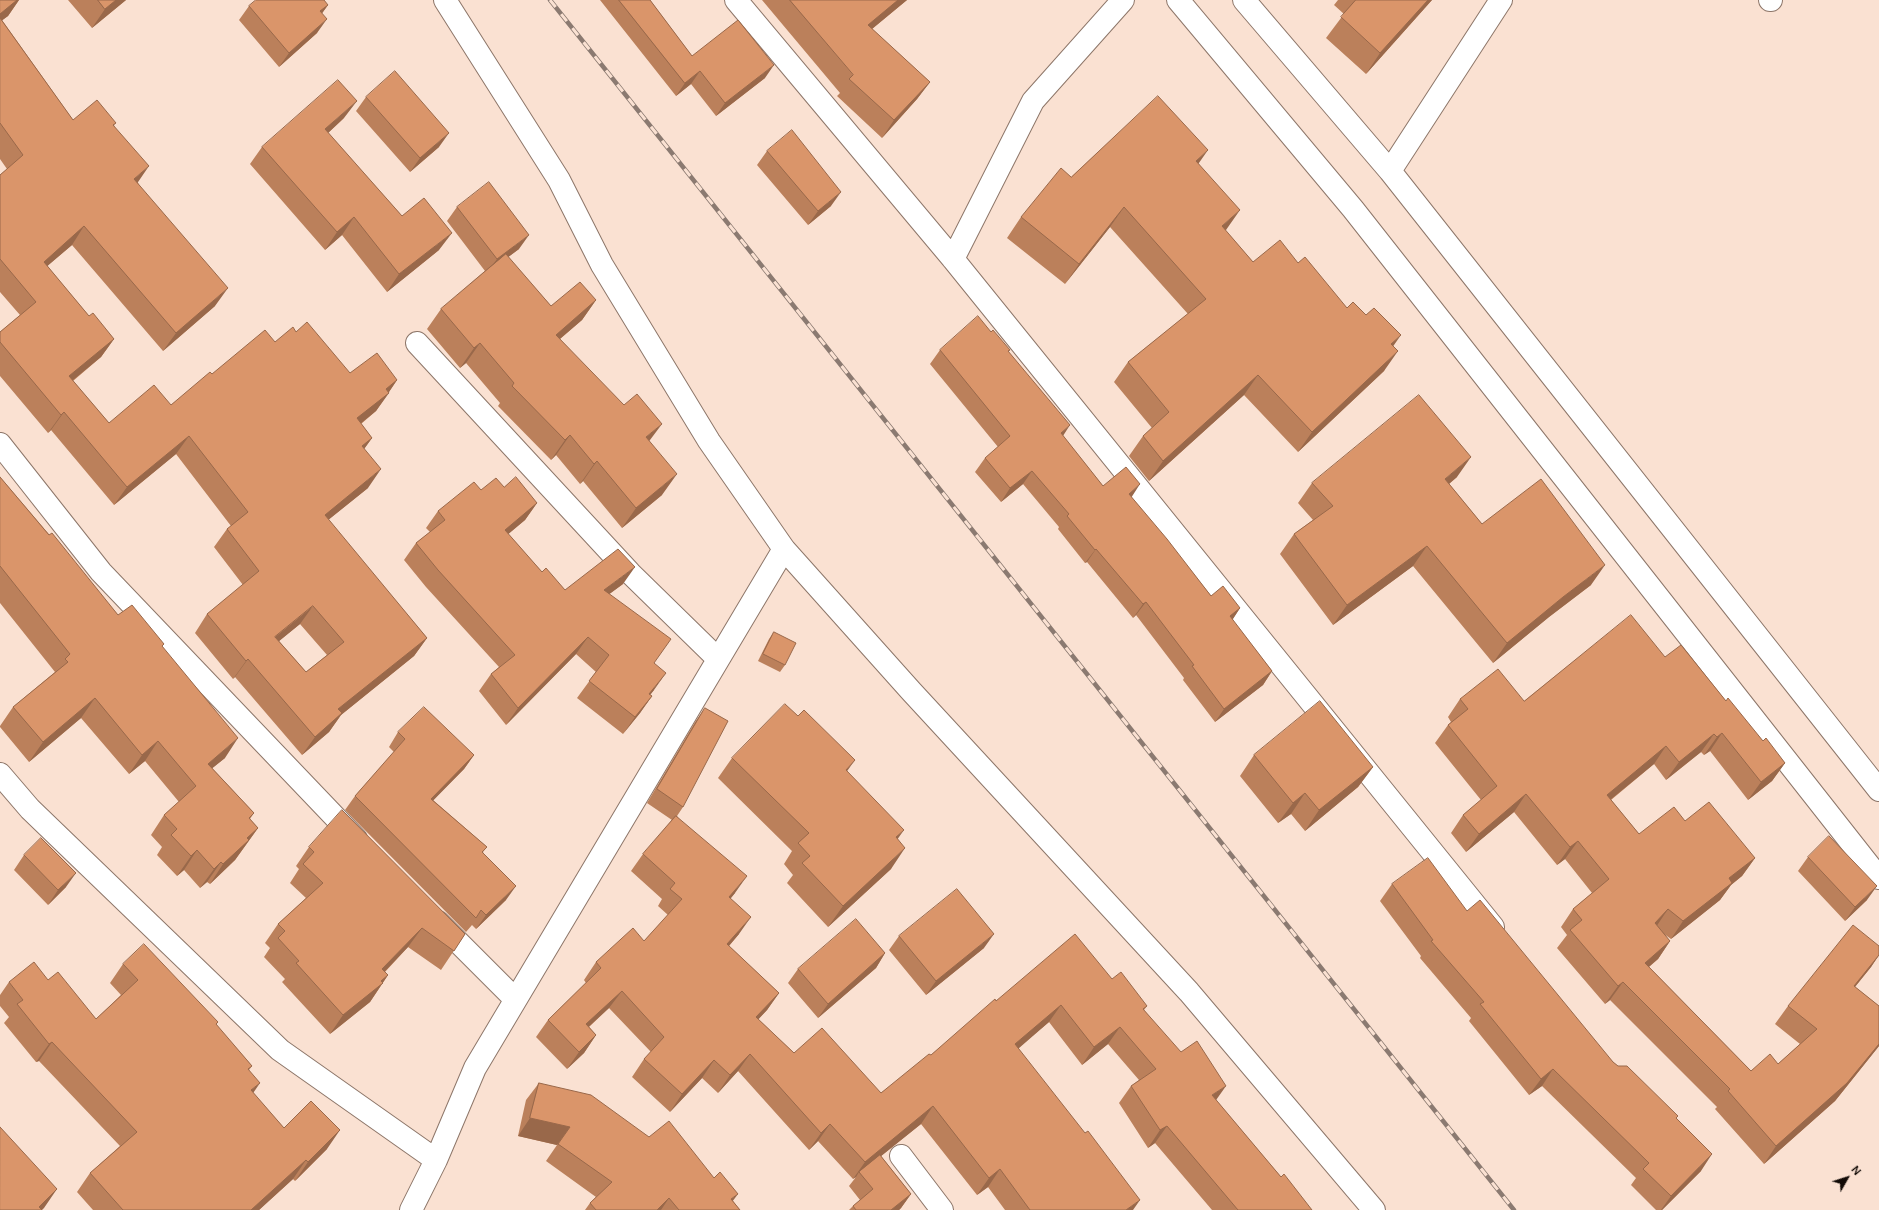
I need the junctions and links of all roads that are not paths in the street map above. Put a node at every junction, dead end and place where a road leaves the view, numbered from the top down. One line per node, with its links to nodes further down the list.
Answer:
1 (445, 0): 11 (street)
2 (736, 0): 8 (street)
3 (1123, 0): 8 (street)
4 (1178, 0): 16 (street)
5 (1244, 0): 7 (street)
6 (1501, 0): 7 (street)
7 (1390, 171): 14 (street)
8 (953, 260): 18 (street)
9 (417, 343): 12 (street)
10 (0, 444): 15 (street)
11 (784, 549): 12 (street); 24 (street)
12 (718, 659): 19 (street)
13 (0, 774): 21 (street)
14 (1879, 790)
15 (372, 855)
16 (1879, 878)
17 (427, 910): 19 (street)
18 (1507, 944)
19 (515, 999): 21 (street)
20 (901, 1156): 23 (street)
21 (436, 1160): 22 (street)
22 (411, 1210)
23 (942, 1210)
24 (1374, 1210)

